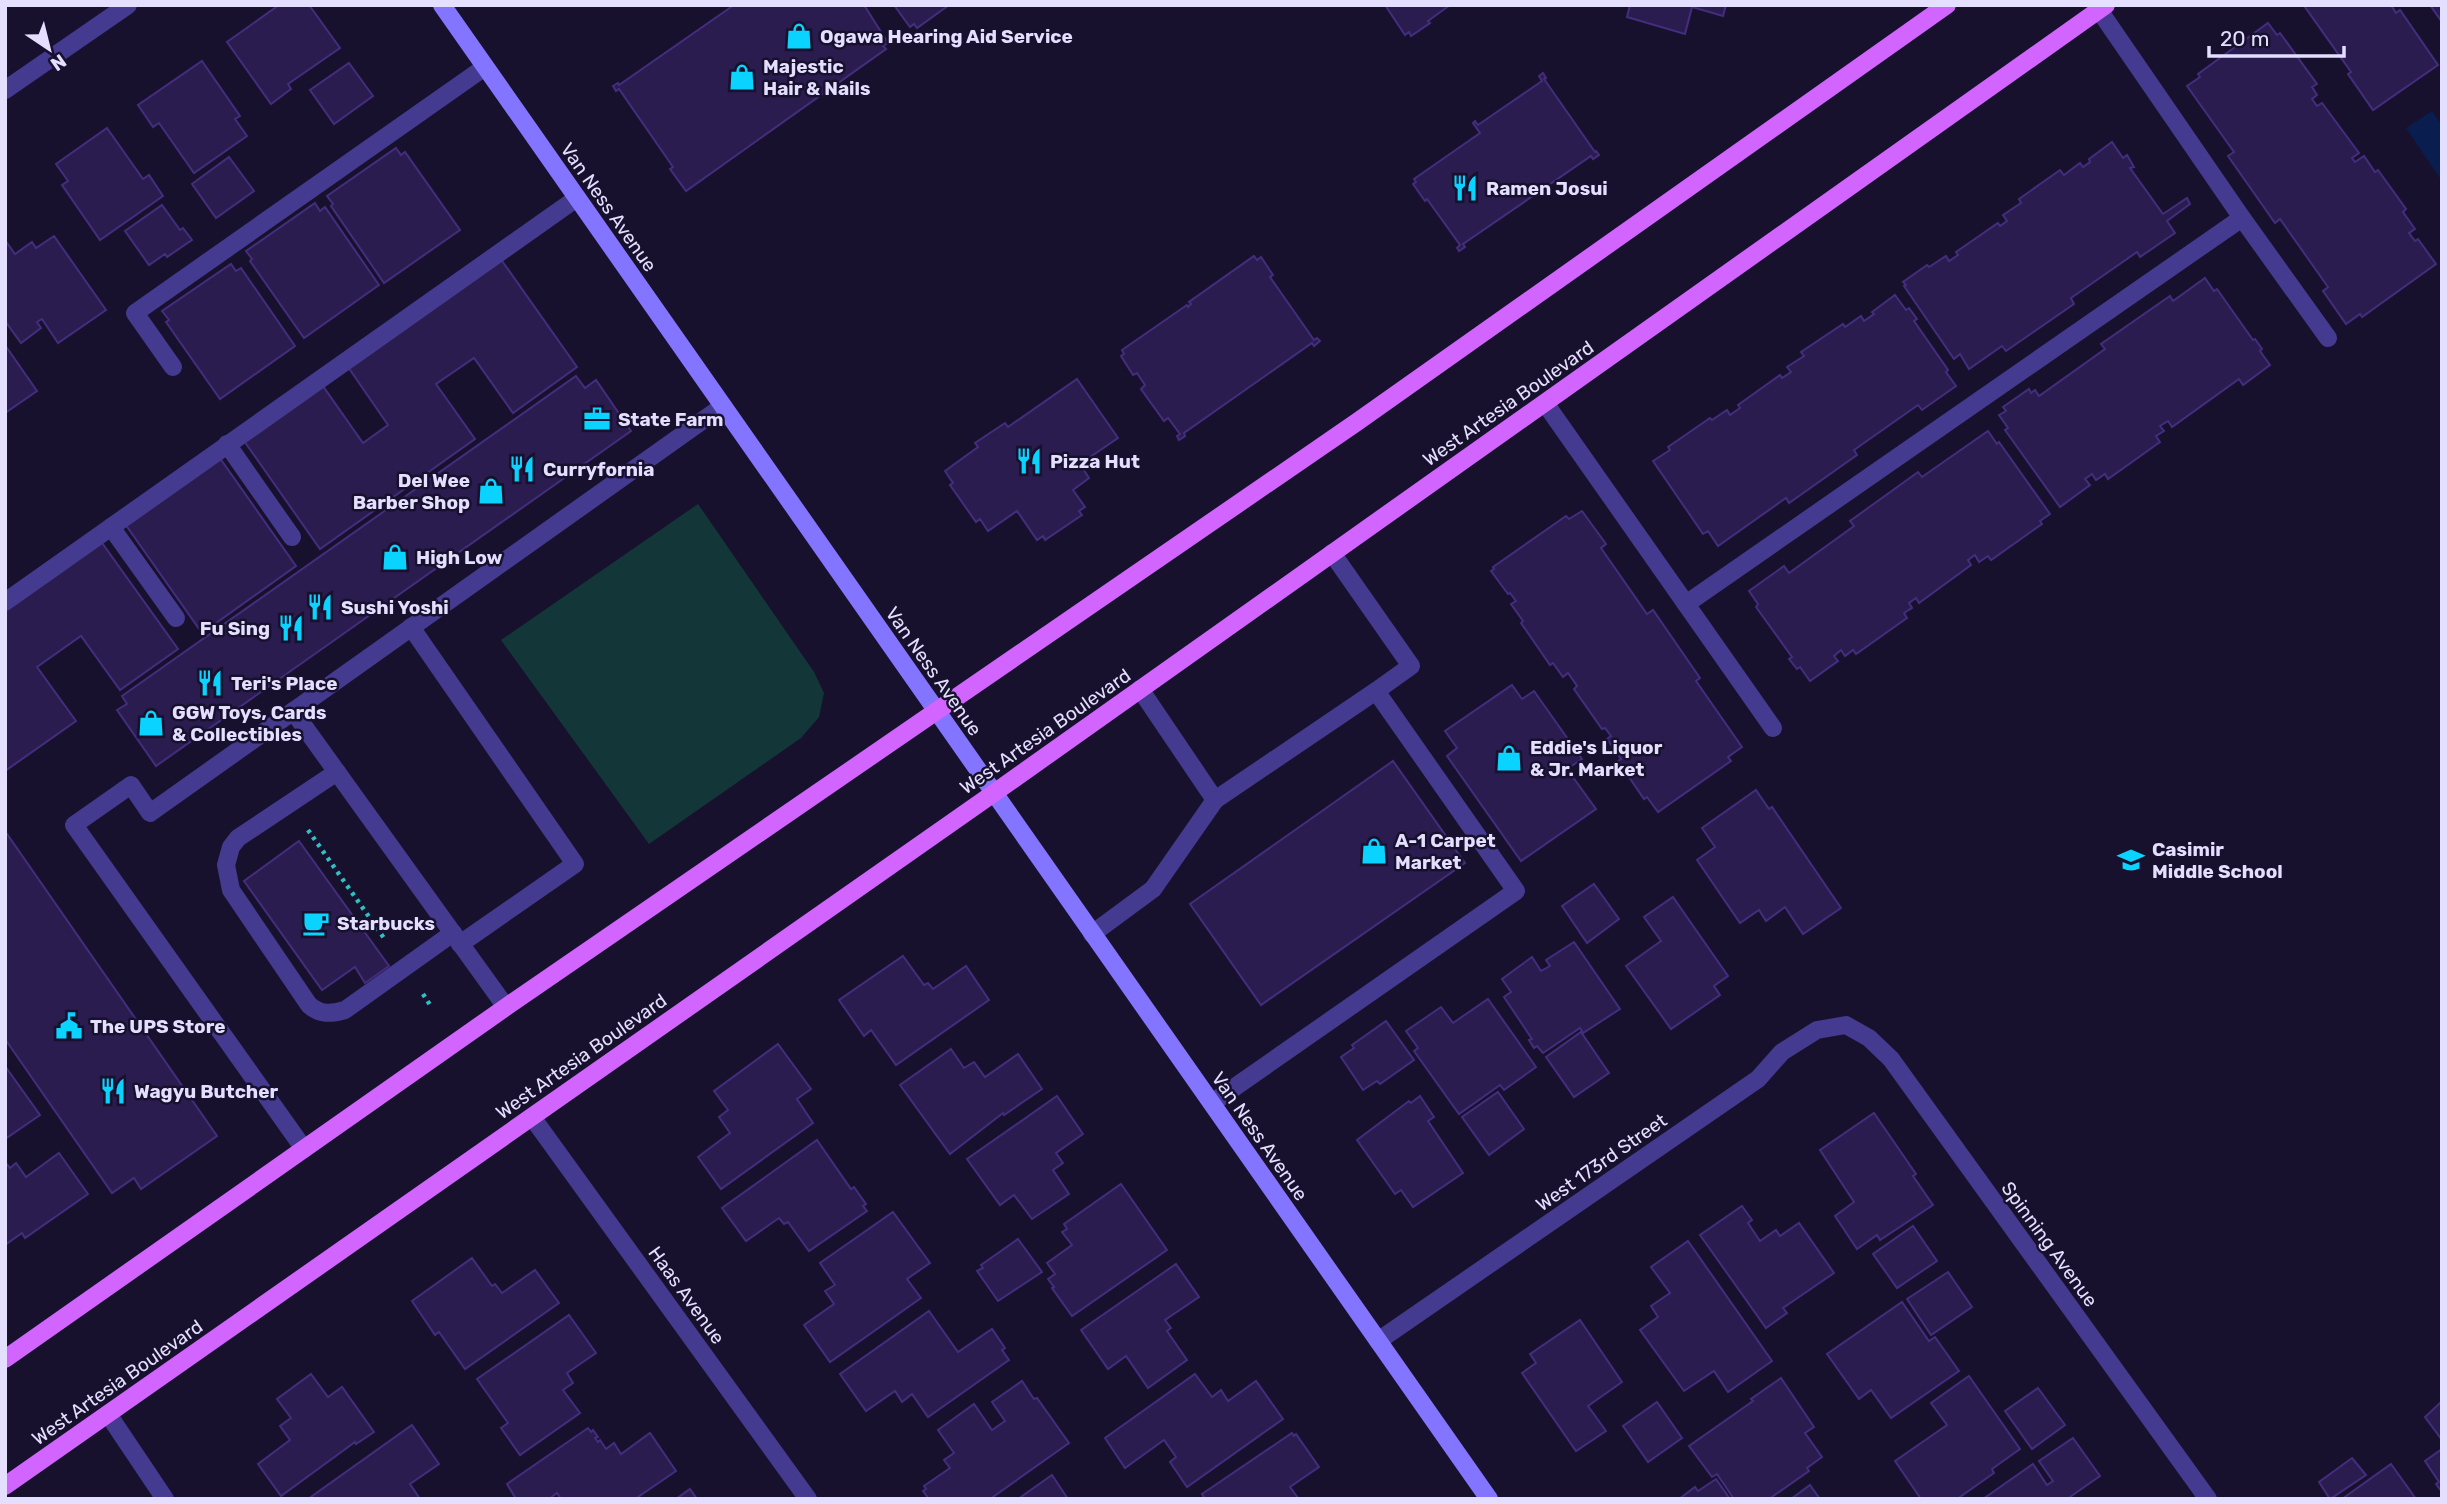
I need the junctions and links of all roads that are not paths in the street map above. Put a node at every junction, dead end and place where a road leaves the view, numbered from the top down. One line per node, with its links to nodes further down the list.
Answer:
1 (128, 5): 6 (street)
2 (442, 5): 5 (main road, Van Ness Avenue)
3 (1947, 5): 24 (main road)
4 (2102, 8): 8 (street); 11 (main road, West Artesia Boulevard)
5 (485, 67): 7 (main road, Van Ness Avenue); 10 (street)
6 (5, 90)
7 (577, 198): 12 (main road, Van Ness Avenue); 13 (street)
8 (2242, 218): 9 (street); 18 (street)
9 (2328, 338)
10 (173, 366)
11 (1545, 403): 16 (main road, West Artesia Boulevard); 18 (street)
12 (723, 406): 20 (street); 24 (main road, Van Ness Avenue)
13 (227, 444): 14 (street); 15 (street)
14 (111, 527): 17 (street); 19 (street)
15 (292, 537)
16 (1332, 553): 21 (main road, West Artesia Boulevard); 22 (street)
17 (5, 601)
18 (1686, 604): 25 (street)
19 (176, 618)
20 (411, 627): 23 (street); 30 (street)
21 (1140, 689): 27 (main road, West Artesia Boulevard); 28 (street)
22 (1376, 691): 28 (street); 33 (street)
23 (293, 711): 26 (street); 35 (street)
24 (937, 711): 27 (main road, Van Ness Avenue); 31 (main road)
25 (1773, 728)
26 (337, 772): 30 (street); 30 (street)
27 (994, 793): 29 (main road, Van Ness Avenue); 34 (main road, West Artesia Boulevard)
28 (1215, 800): 29 (street)
29 (1092, 934): 33 (main road, Van Ness Avenue)
30 (456, 938): 31 (street)
31 (506, 1007): 35 (main road)
32 (1846, 1025): 36 (street, West 173rd Street); 43 (street, Spinning Avenue)
33 (1212, 1104): 36 (main road, Van Ness Avenue)
34 (532, 1116): 38 (main road, West Artesia Boulevard); 41 (street, Haas Avenue)
35 (304, 1149): 37 (main road)
36 (1378, 1341): 42 (main road, Van Ness Avenue)
37 (5, 1359)
38 (108, 1414): 39 (main road, West Artesia Boulevard); 40 (street)
39 (5, 1486)
40 (165, 1499)
41 (808, 1499)
42 (1489, 1499)
43 (2208, 1499)

